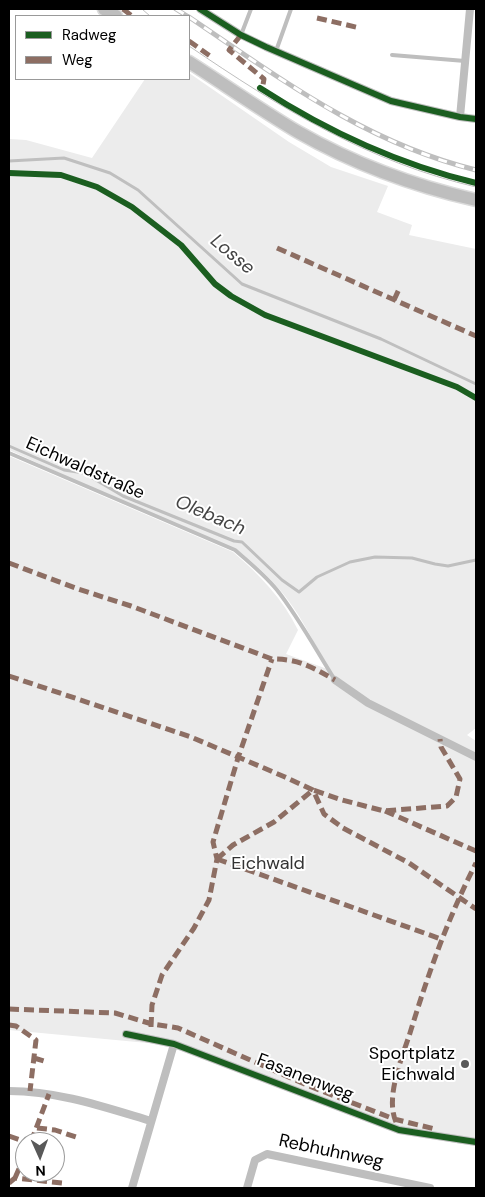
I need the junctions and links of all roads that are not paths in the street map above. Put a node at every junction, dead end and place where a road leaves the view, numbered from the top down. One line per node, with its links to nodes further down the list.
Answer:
1 (200, 9): 5 (street)
2 (251, 9): 5 (lane)
3 (291, 9): 6 (lane)
4 (470, 9): 8 (street)
5 (241, 35): 6 (street)
6 (276, 52): 10 (street)
7 (392, 54): 8 (lane)
8 (465, 61): 10 (street)
9 (190, 63): 12 (main road)
10 (460, 117): 11 (street)
11 (476, 119)
12 (476, 200)
13 (9, 452): 14 (lane, Eichwaldstraße)
14 (335, 680): 15 (street, Eichwaldstraße)
15 (476, 757)
16 (126, 1034): 17 (street, Fasanenweg)
17 (174, 1044): 19 (street); 20 (street, Fasanenweg)
18 (9, 1092): 19 (street)
19 (151, 1121): 21 (street)
20 (476, 1142)
21 (132, 1188)
22 (247, 1188): 23 (street, Rebhuhnweg)
23 (430, 1188)

